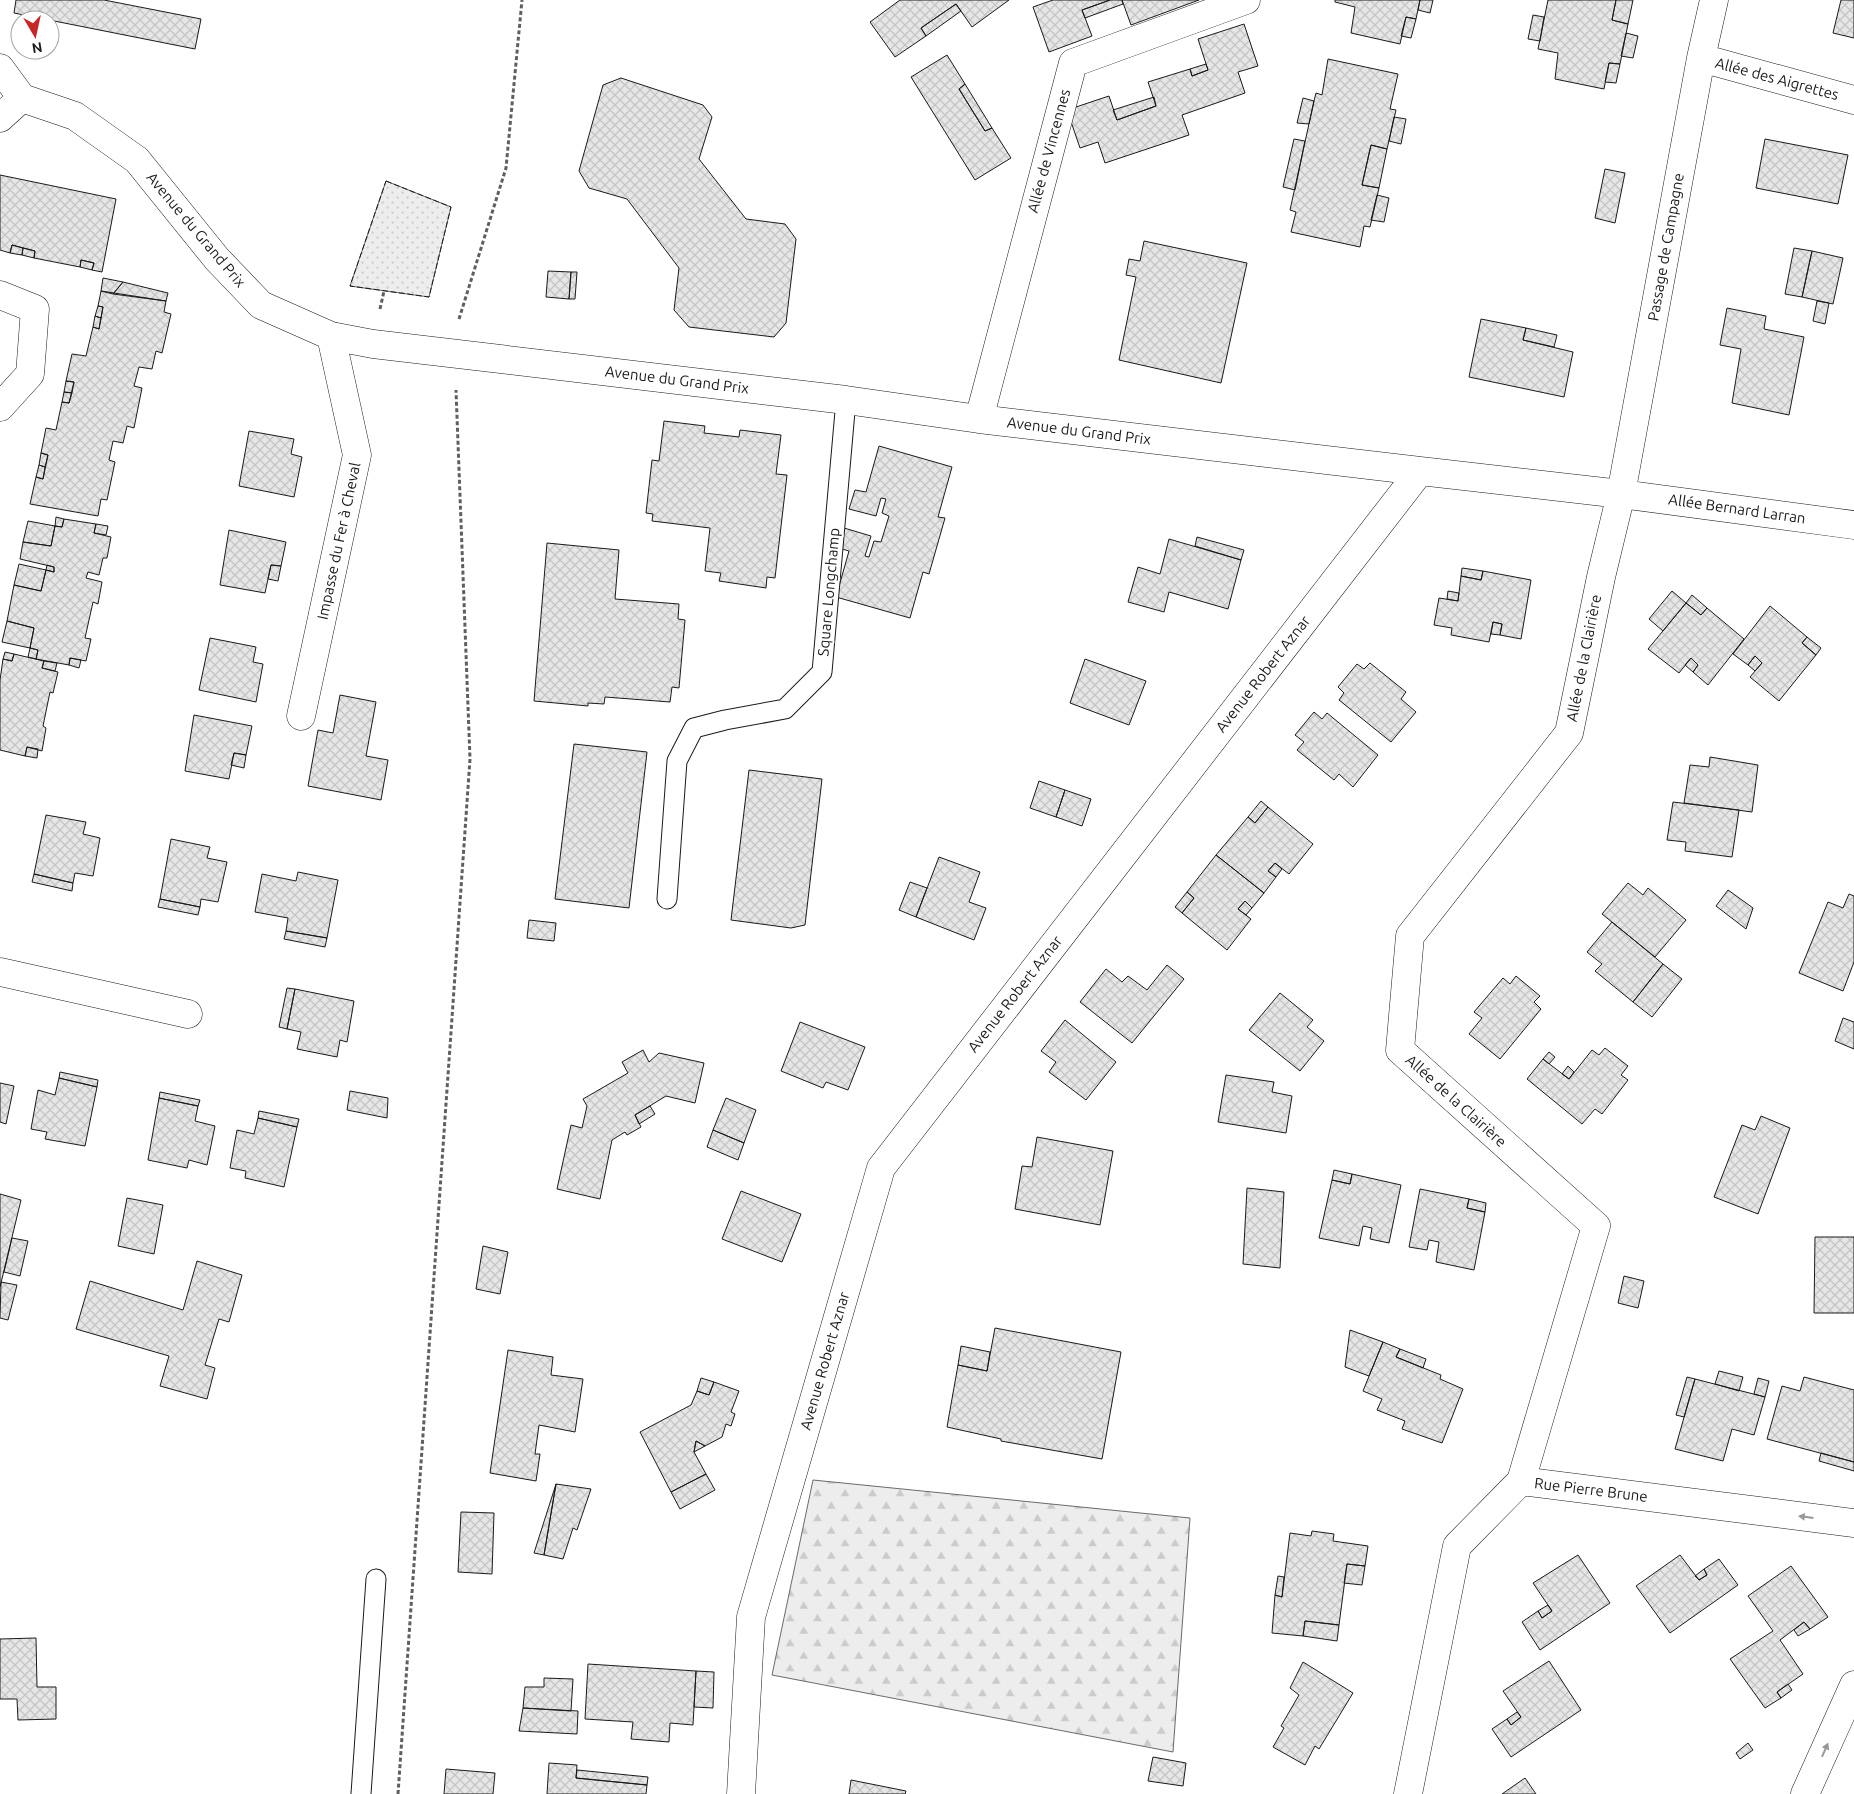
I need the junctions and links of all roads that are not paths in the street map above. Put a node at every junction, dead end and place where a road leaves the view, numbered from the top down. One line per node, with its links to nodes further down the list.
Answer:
1 (1246, 0): 12 (street, Allée de Vincennes)
2 (1714, 0): 3 (street, Passage de Campagne)
3 (1701, 58): 6 (street, Allée des Aigrettes); 14 (street, Passage de Campagne)
4 (0, 68): 5 (street)
5 (22, 98): 7 (street); 9 (street, Avenue du Grand Prix)
6 (1854, 100)
7 (0, 118)
8 (0, 295): 11 (street)
9 (331, 336): 10 (street, Avenue du Grand Prix); 16 (street, Impasse du Fer à Cheval)
10 (846, 400): 12 (street, Avenue du Grand Prix); 17 (lane, Square Longchamp)
11 (0, 407)
12 (980, 419): 13 (street, Avenue du Grand Prix)
13 (1420, 470): 14 (street); 25 (street, Avenue Robert Aznar)
14 (1621, 494): 15 (street, Allée Bernard Larran); 20 (street, Allée de la Clairière)
15 (1854, 525)
16 (302, 716)
17 (667, 900)
18 (0, 972): 19 (street)
19 (188, 1014)
20 (1521, 1481): 21 (street, Rue Pierre Brune, one-way to 20); 26 (street, Rue Pierre Brune)
21 (1854, 1523)
22 (376, 1578): 24 (lane)
23 (1854, 1685): 27 (street, one-way to 23)
24 (361, 1794)
25 (741, 1794)
26 (1408, 1794)
27 (1805, 1794)

